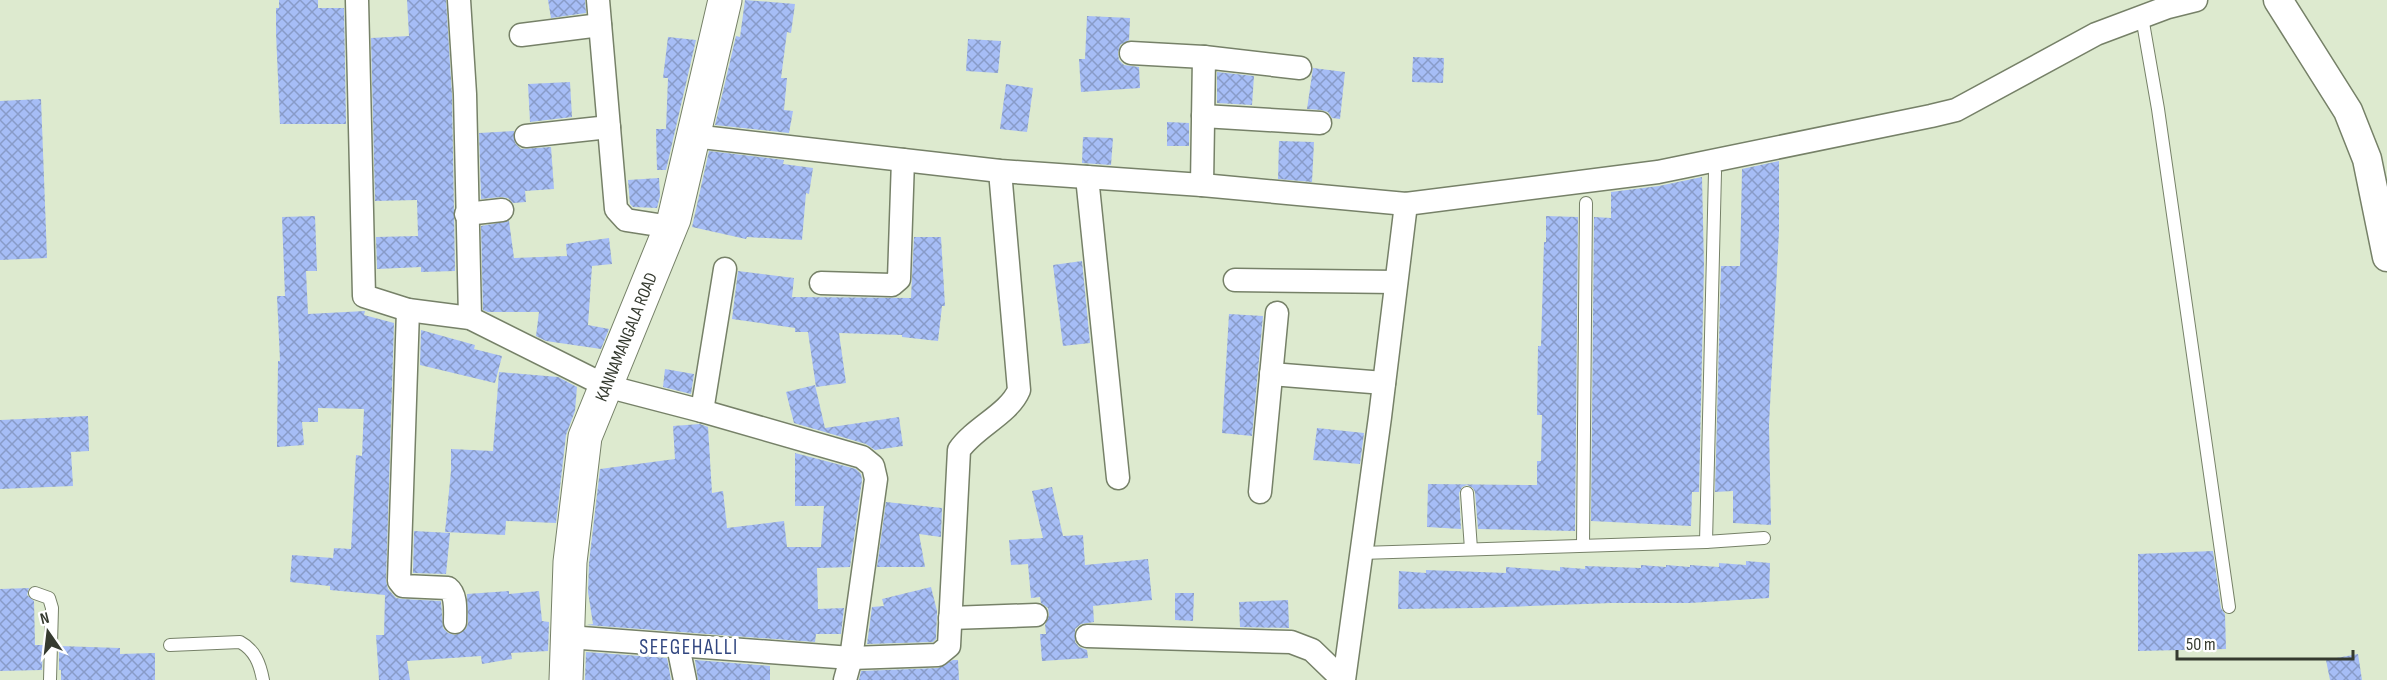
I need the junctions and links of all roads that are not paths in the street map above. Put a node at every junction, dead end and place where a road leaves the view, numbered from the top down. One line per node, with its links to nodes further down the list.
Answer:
1 (357, 0): 33 (street)
2 (459, 0): 26 (street)
3 (598, 0): 8 (street)
4 (725, 0): 17 (main road, KANNAMANGALA ROAD)
5 (2196, 0): 7 (street)
6 (2278, 0): 28 (street)
7 (2142, 17): 23 (street); 49 (lane)
8 (600, 25): 9 (street); 15 (street)
9 (521, 35)
10 (1131, 53): 11 (street)
11 (1204, 57): 12 (street); 13 (street)
12 (1300, 68)
13 (1203, 116): 14 (street); 22 (street)
14 (1320, 123)
15 (609, 127): 16 (street); 27 (street)
16 (526, 136)
17 (693, 136): 18 (street); 27 (main road, KANNAMANGALA ROAD)
18 (903, 160): 19 (street); 32 (street)
19 (1000, 171): 21 (street); 51 (street)
20 (1715, 172): 44 (lane)
21 (1087, 177): 22 (street); 40 (street)
22 (1202, 185): 23 (street)
23 (1406, 204): 31 (street)
24 (1586, 204): 45 (lane)
25 (502, 210): 26 (street)
26 (466, 214): 35 (street)
27 (670, 227): 38 (main road, KANNAMANGALA ROAD)
28 (2387, 257)
29 (725, 269): 39 (street)
30 (1235, 280): 31 (street)
31 (1396, 282): 37 (street)
32 (821, 283)
33 (408, 310): 35 (street); 52 (street)
34 (1277, 313): 36 (street)
35 (470, 318): 38 (street)
36 (1271, 374): 37 (street); 41 (street)
37 (1384, 383): 47 (street)
38 (606, 386): 39 (street); 54 (main road, KANNAMANGALA ROAD)
39 (702, 411): 57 (street)
40 (1118, 478)
41 (1260, 492)
42 (1467, 493): 46 (lane)
43 (1764, 538): 44 (lane)
44 (1706, 542): 45 (lane)
45 (1583, 545): 46 (lane)
46 (1471, 549): 47 (lane)
47 (1361, 553): 63 (street)
48 (35, 593): 58 (lane)
49 (2229, 607)
50 (1036, 615): 51 (street)
51 (950, 618): 57 (street)
52 (455, 622)
53 (1087, 636): 63 (street)
54 (568, 637): 56 (street); 60 (main road, KANNAMANGALA ROAD)
55 (170, 645): 59 (lane)
56 (678, 646): 57 (street); 61 (street)
57 (851, 658): 62 (street)
58 (50, 680)
59 (264, 680)
60 (566, 680)
61 (685, 680)
62 (845, 680)
63 (1344, 680)

